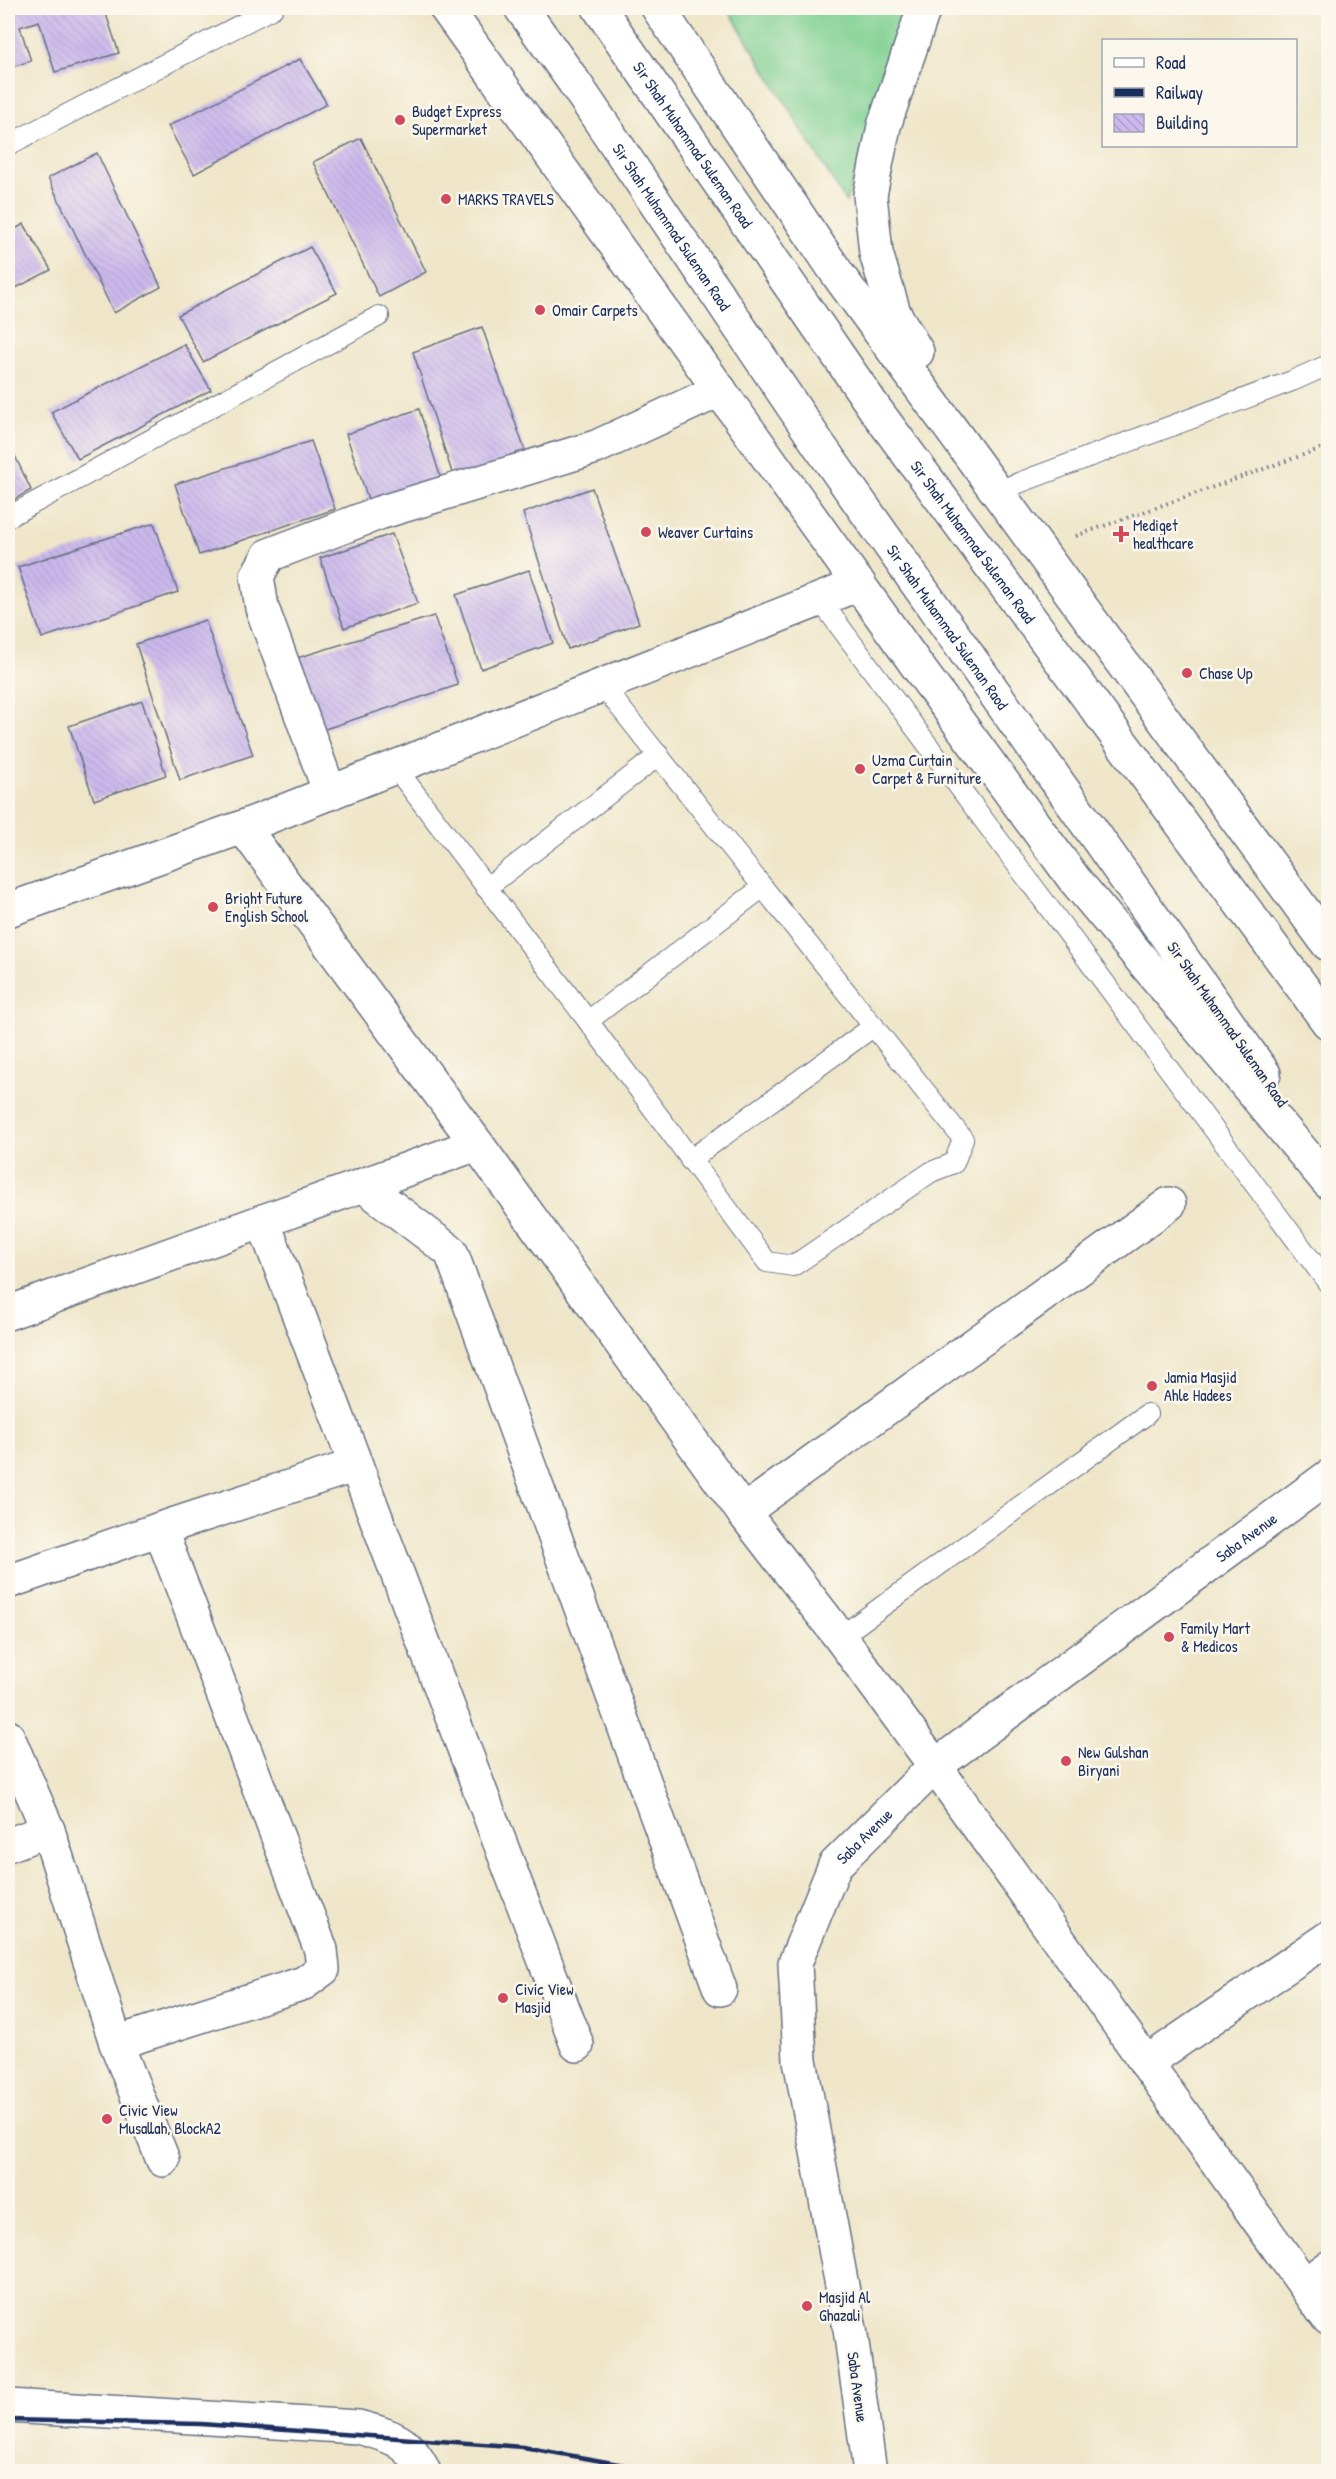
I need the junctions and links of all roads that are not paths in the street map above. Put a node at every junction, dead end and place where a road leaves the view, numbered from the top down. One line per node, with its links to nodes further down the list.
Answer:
1 (273, 8): 7 (lane)
2 (446, 8): 10 (main road)
3 (521, 8): 29 (main road, Sir Shah Muhammad Suleman Raod)
4 (599, 8): 25 (main road, Sir Shah Muhammad Suleman Road)
5 (658, 8): 11 (main road)
6 (924, 8): 11 (main road)
7 (8, 145)
8 (379, 316): 12 (lane)
9 (1329, 365): 11 (lane)
10 (720, 390): 13 (main road); 18 (main road)
11 (996, 491): 23 (main road)
12 (8, 517)
13 (859, 584): 14 (main road); 30 (main road)
14 (820, 600): 15 (main road); 34 (lane)
15 (603, 686): 16 (lane); 17 (main road)
16 (659, 756): 20 (lane); 21 (lane)
17 (395, 767): 18 (main road); 21 (lane)
18 (330, 793): 19 (main road)
19 (243, 827): 22 (main road); 27 (main road)
20 (763, 887): 24 (lane); 26 (lane)
21 (486, 888): 24 (lane)
22 (8, 910)
23 (1329, 944)
24 (588, 1021): 28 (lane)
25 (1329, 1022)
26 (874, 1026): 28 (lane); 28 (lane)
27 (477, 1144): 31 (main road); 39 (main road)
28 (690, 1160)
29 (1329, 1166)
30 (1329, 1182)
31 (363, 1185): 33 (main road); 48 (main road)
32 (1169, 1204): 39 (main road)
33 (263, 1221): 35 (main road); 37 (main road)
34 (1329, 1283)
35 (8, 1313)
36 (1147, 1414): 42 (lane)
37 (356, 1466): 40 (main road); 50 (main road)
38 (1329, 1477): 44 (main road, Saba Avenue)
39 (743, 1512): 42 (main road)
40 (160, 1528): 41 (main road); 49 (main road)
41 (8, 1582)
42 (840, 1637): 44 (main road)
43 (8, 1737): 45 (main road)
44 (934, 1766): 51 (main road); 57 (main road, Saba Avenue)
45 (48, 1830): 46 (main road); 49 (main road)
46 (8, 1845)
47 (1329, 1938): 51 (main road)
48 (720, 1989)
49 (116, 2043): 52 (main road)
50 (577, 2045)
51 (1146, 2063): 53 (main road)
52 (163, 2160)
53 (1317, 2277): 54 (main road)
54 (1329, 2318)
55 (8, 2406): 56 (main road)
56 (423, 2472)
57 (870, 2472)

